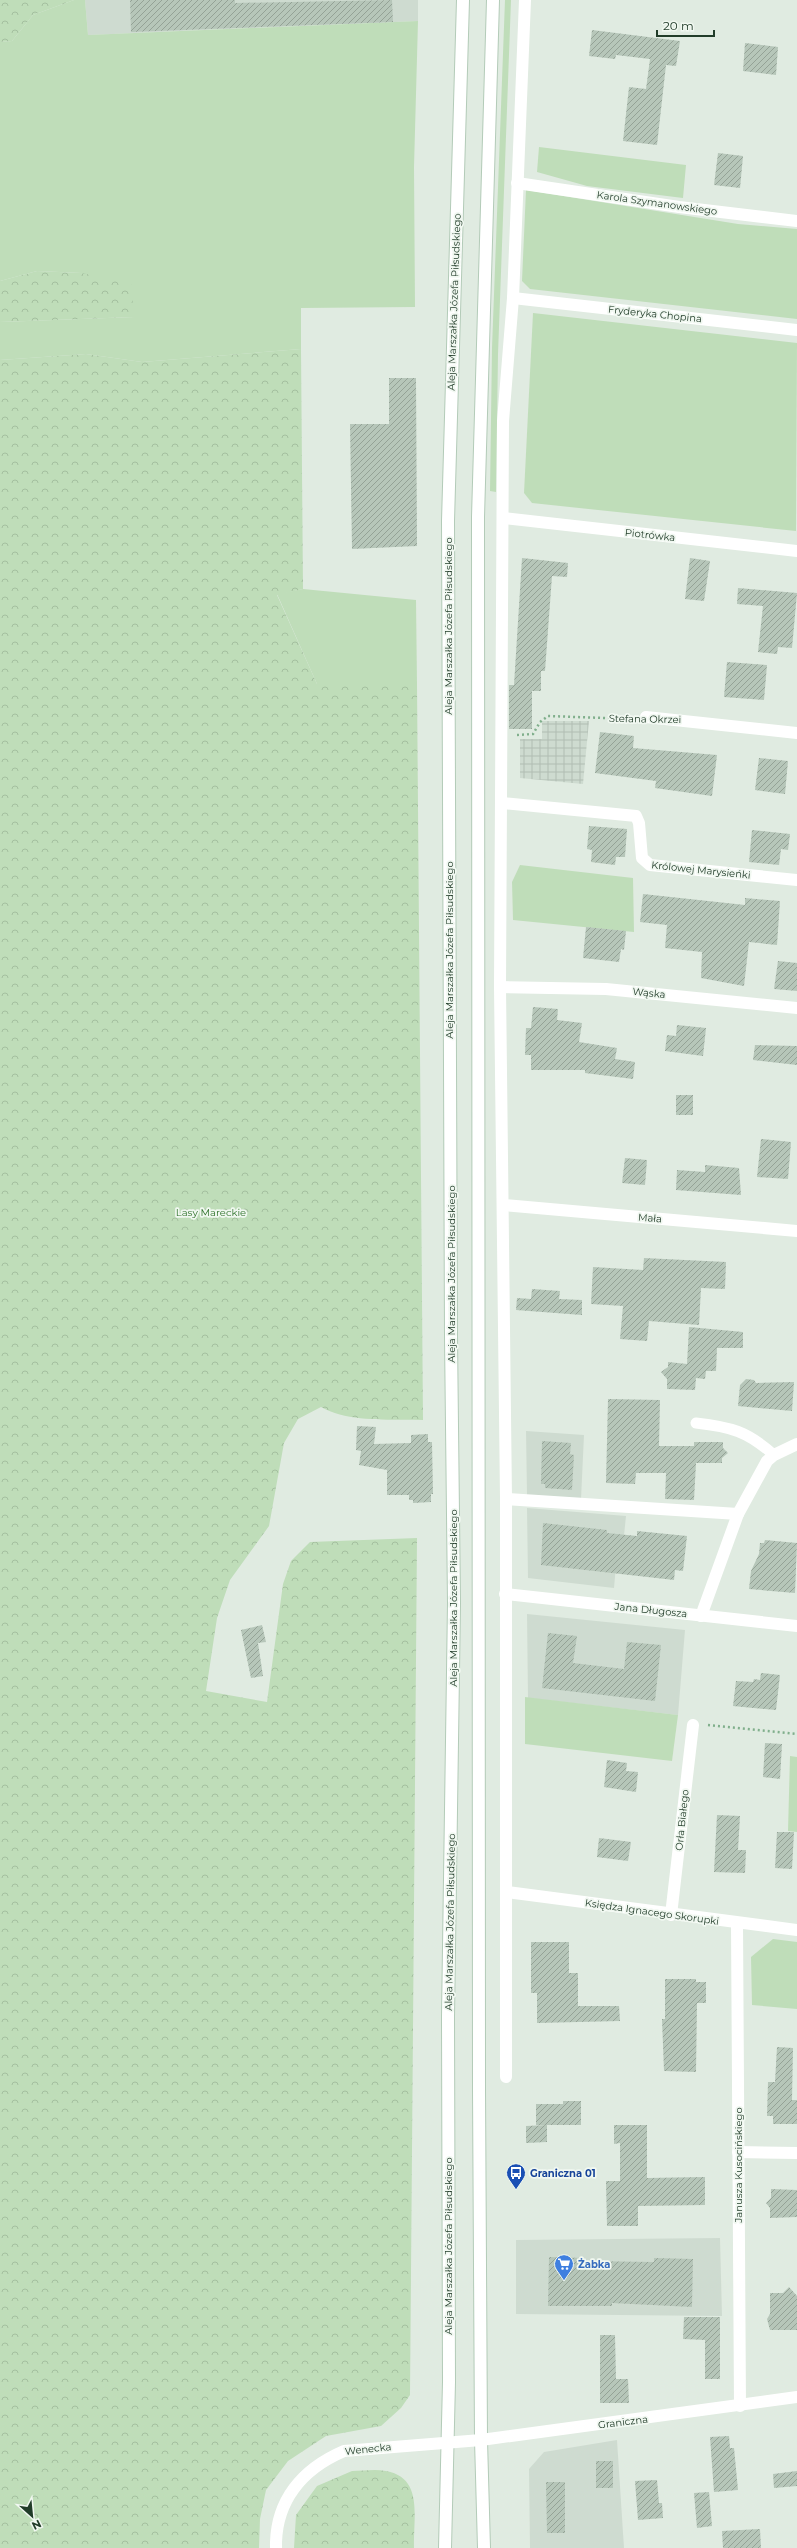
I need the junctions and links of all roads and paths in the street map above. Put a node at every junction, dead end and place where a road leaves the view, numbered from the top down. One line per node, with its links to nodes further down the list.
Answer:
1 (463, 0): 39 (street, Aleja Marszałka Józefa Piłsudskiego)
2 (493, 0): 38 (street)
3 (525, 0): 4 (street)
4 (517, 183): 5 (street, Karola Szymanowskiego); 6 (street)
5 (797, 221)
6 (513, 298): 7 (street, Fryderyka Chopina); 8 (street)
7 (797, 330)
8 (502, 518): 9 (street, Piotrówka); 12 (street)
9 (797, 551)
10 (646, 717): 11 (street, Stefana Okrzei); 12 (path, Stefana Okrzei)
11 (797, 733)
12 (502, 734): 13 (street)
13 (502, 803): 14 (street, Królowej Marysieńki); 15 (street)
14 (797, 880)
15 (500, 987): 16 (street, Wąska); 17 (street)
16 (797, 1008)
17 (504, 1205): 18 (street, Mała); 22 (street)
18 (797, 1231)
19 (696, 1423): 21 (lane)
20 (797, 1444): 21 (street)
21 (774, 1455): 23 (street)
22 (506, 1500): 23 (street); 24 (street)
23 (738, 1514): 25 (street)
24 (506, 1594): 25 (street, Jana Długosza); 29 (street)
25 (701, 1616): 26 (street, Jana Długosza)
26 (797, 1626)
27 (692, 1725): 28 (path); 30 (street, Orła Białego)
28 (797, 1734)
29 (507, 1892): 30 (street, Księdza Ignacego Skorupki); 33 (street)
30 (671, 1915): 31 (street, Księdza Ignacego Skorupki)
31 (737, 1924): 32 (street, Księdza Ignacego Skorupki); 34 (street, Janusza Kusocińskiego)
32 (797, 1930)
33 (506, 2077)
34 (738, 2152): 35 (street); 37 (street, Janusza Kusocińskiego)
35 (797, 2153)
36 (797, 2397): 37 (street, Graniczna)
37 (740, 2406): 38 (street, Graniczna)
38 (481, 2440): 39 (street, Graniczna); 42 (street)
39 (448, 2443): 40 (street, Wenecka); 41 (street, Aleja Marszałka Józefa Piłsudskiego)
40 (276, 2548)
41 (445, 2548)
42 (484, 2548)

